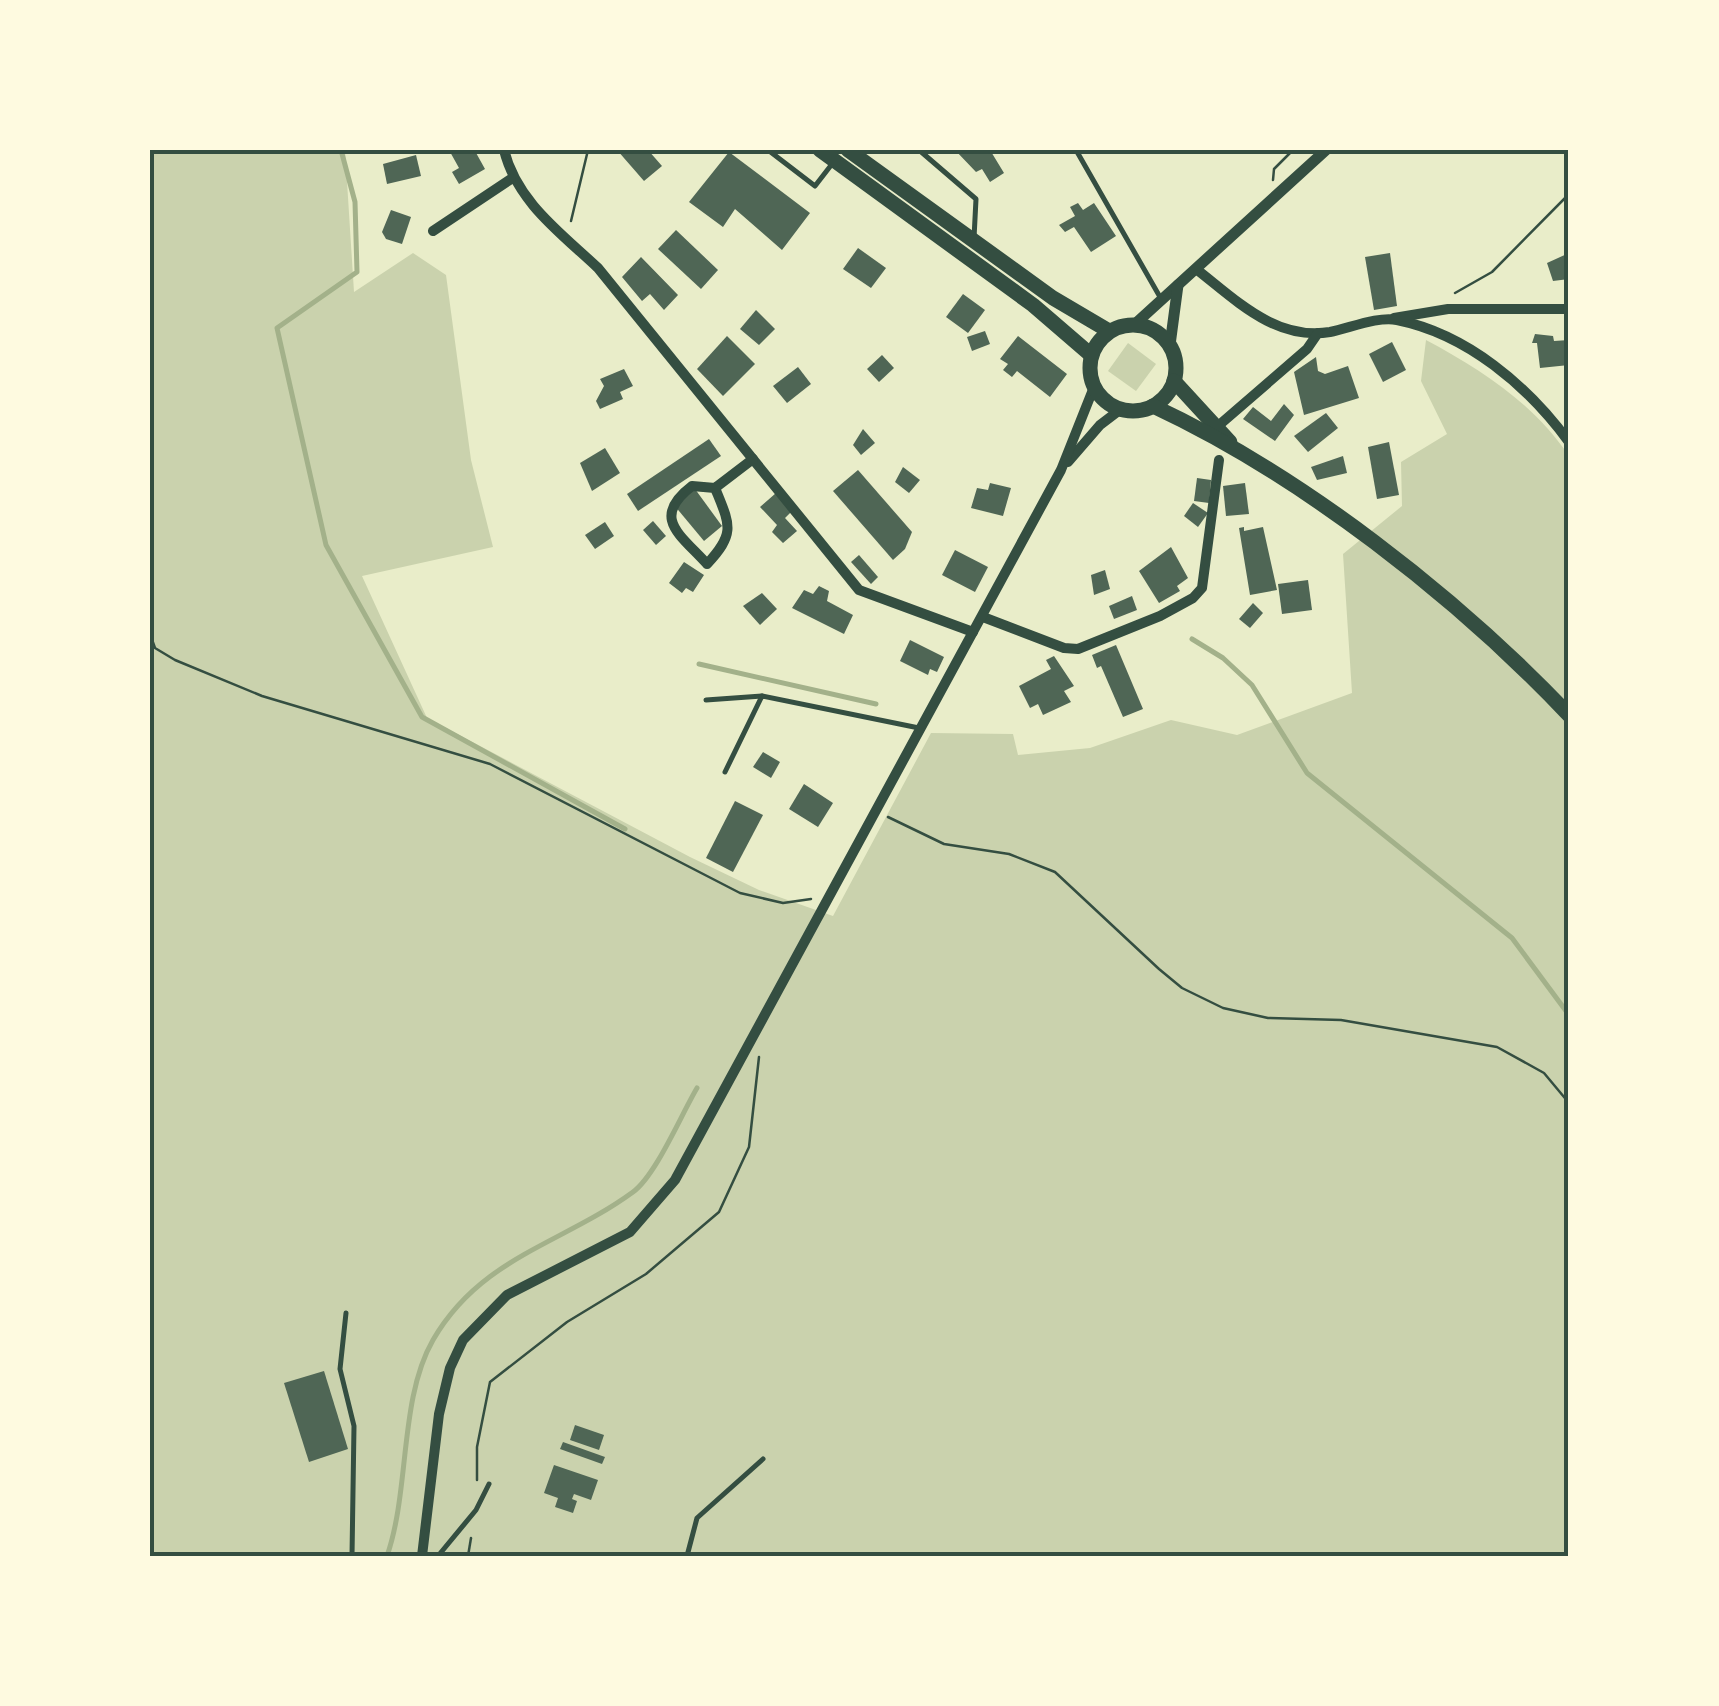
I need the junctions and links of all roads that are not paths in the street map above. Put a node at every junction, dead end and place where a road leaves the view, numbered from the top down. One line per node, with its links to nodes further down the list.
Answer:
1 (504, 150): 8 (street)
2 (768, 150): 7 (lane)
3 (820, 150): 7 (main road)
4 (920, 150): 10 (lane)
5 (1076, 150): 13 (lane)
6 (1326, 150): 11 (street)
7 (841, 155): 10 (main road); 20 (main road)
8 (511, 179): 9 (street); 28 (street)
9 (433, 231)
10 (974, 241): 17 (main road)
11 (1196, 269): 12 (street); 18 (street)
12 (1178, 285): 13 (street); 19 (street)
13 (1161, 300): 16 (street)
14 (1569, 309): 15 (street)
15 (1394, 318): 18 (street); 26 (street)
16 (1134, 324): 17 (main road); 19 (main road)
17 (1109, 331): 20 (main road)
18 (1318, 333): 25 (street)
19 (1170, 345): 21 (main road)
20 (1091, 355): 22 (main road)
21 (1174, 380): 23 (main road); 25 (main road)
22 (1094, 388): 24 (main road); 30 (street)
23 (1153, 406): 24 (main road); 27 (main road)
24 (1121, 410): 30 (street)
25 (1218, 426): 27 (main road)
26 (1569, 442)
27 (1232, 445): 36 (main road)
28 (753, 459): 31 (street); 33 (street)
29 (1219, 460): 32 (street)
30 (1060, 470): 32 (street)
31 (714, 488): 31 (street)
32 (983, 616): 33 (street)
33 (974, 632): 37 (street)
34 (762, 696): 35 (lane); 37 (lane); 38 (lane)
35 (706, 700)
36 (1569, 715)
37 (922, 729): 43 (street)
38 (725, 772)
39 (346, 1313): 42 (lane)
40 (763, 1460): 45 (lane)
41 (489, 1484): 44 (lane)
42 (352, 1556)
43 (422, 1556)
44 (438, 1556)
45 (687, 1556)

